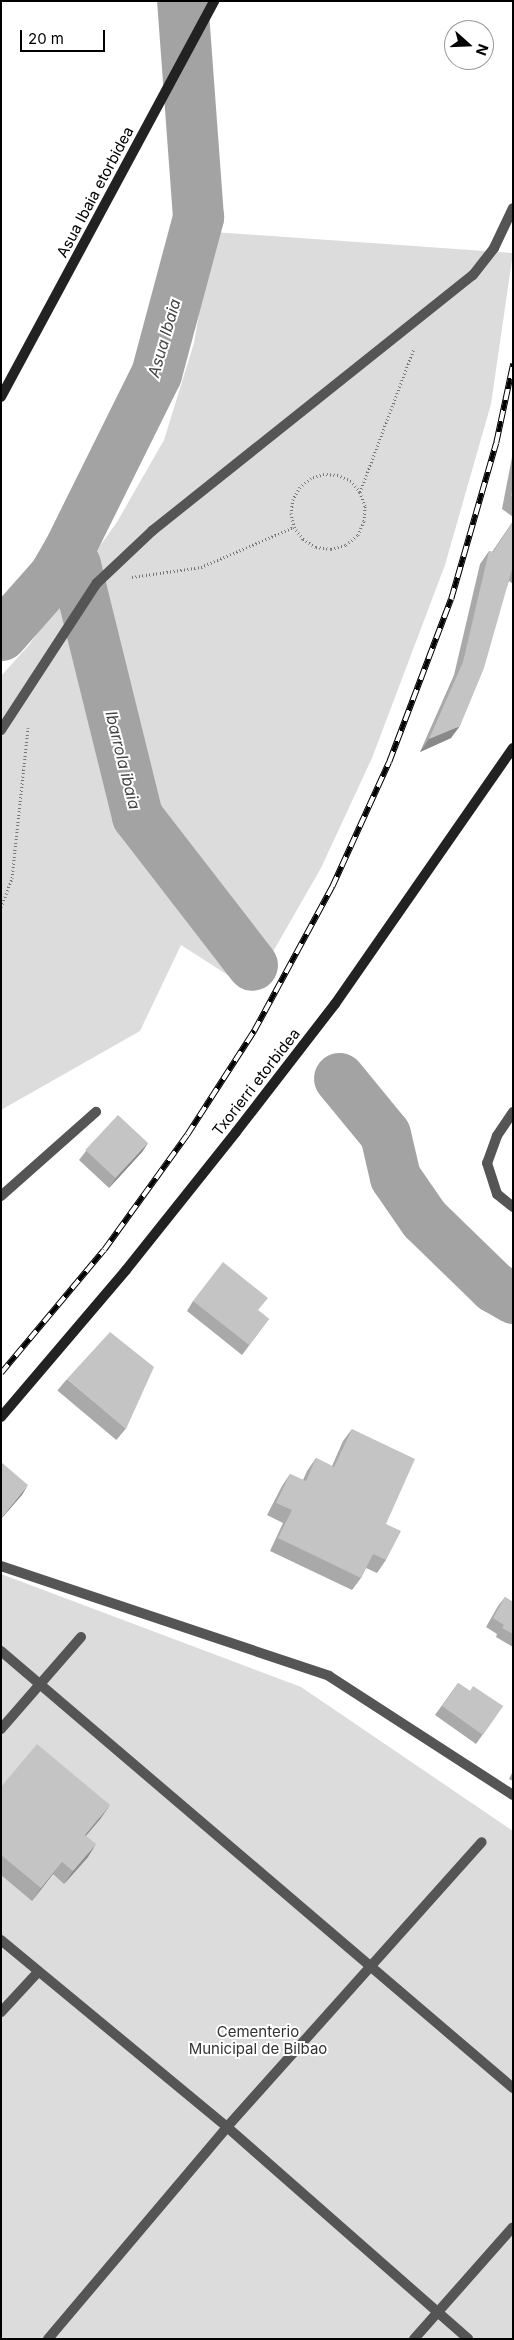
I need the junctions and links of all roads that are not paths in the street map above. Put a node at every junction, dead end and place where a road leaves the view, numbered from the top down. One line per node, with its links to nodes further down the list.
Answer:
1 (214, 1): 3 (street, Asua Ibaia etorbidea)
2 (513, 208): 4 (street)
3 (1, 397)
4 (1, 730)
5 (513, 748): 10 (street, Txorierri etorbidea)
6 (96, 1112): 8 (street)
7 (513, 1112): 9 (street)
8 (1, 1196)
9 (513, 1207)
10 (1, 1417)
11 (1, 1566): 16 (street)
12 (81, 1637): 14 (street)
13 (1, 1651): 14 (street)
14 (40, 1684): 15 (street); 19 (street)
15 (1, 1729)
16 (513, 1796)
17 (482, 1842): 19 (street)
18 (1, 1940): 20 (street)
19 (373, 1967): 22 (street); 23 (street)
20 (38, 1972): 21 (street); 23 (street)
21 (1, 2012)
22 (513, 2088)
23 (227, 2127): 25 (street); 26 (street)
24 (513, 2227): 25 (street)
25 (438, 2312): 27 (street); 28 (street)
26 (48, 2339)
27 (414, 2339)
28 (468, 2339)

